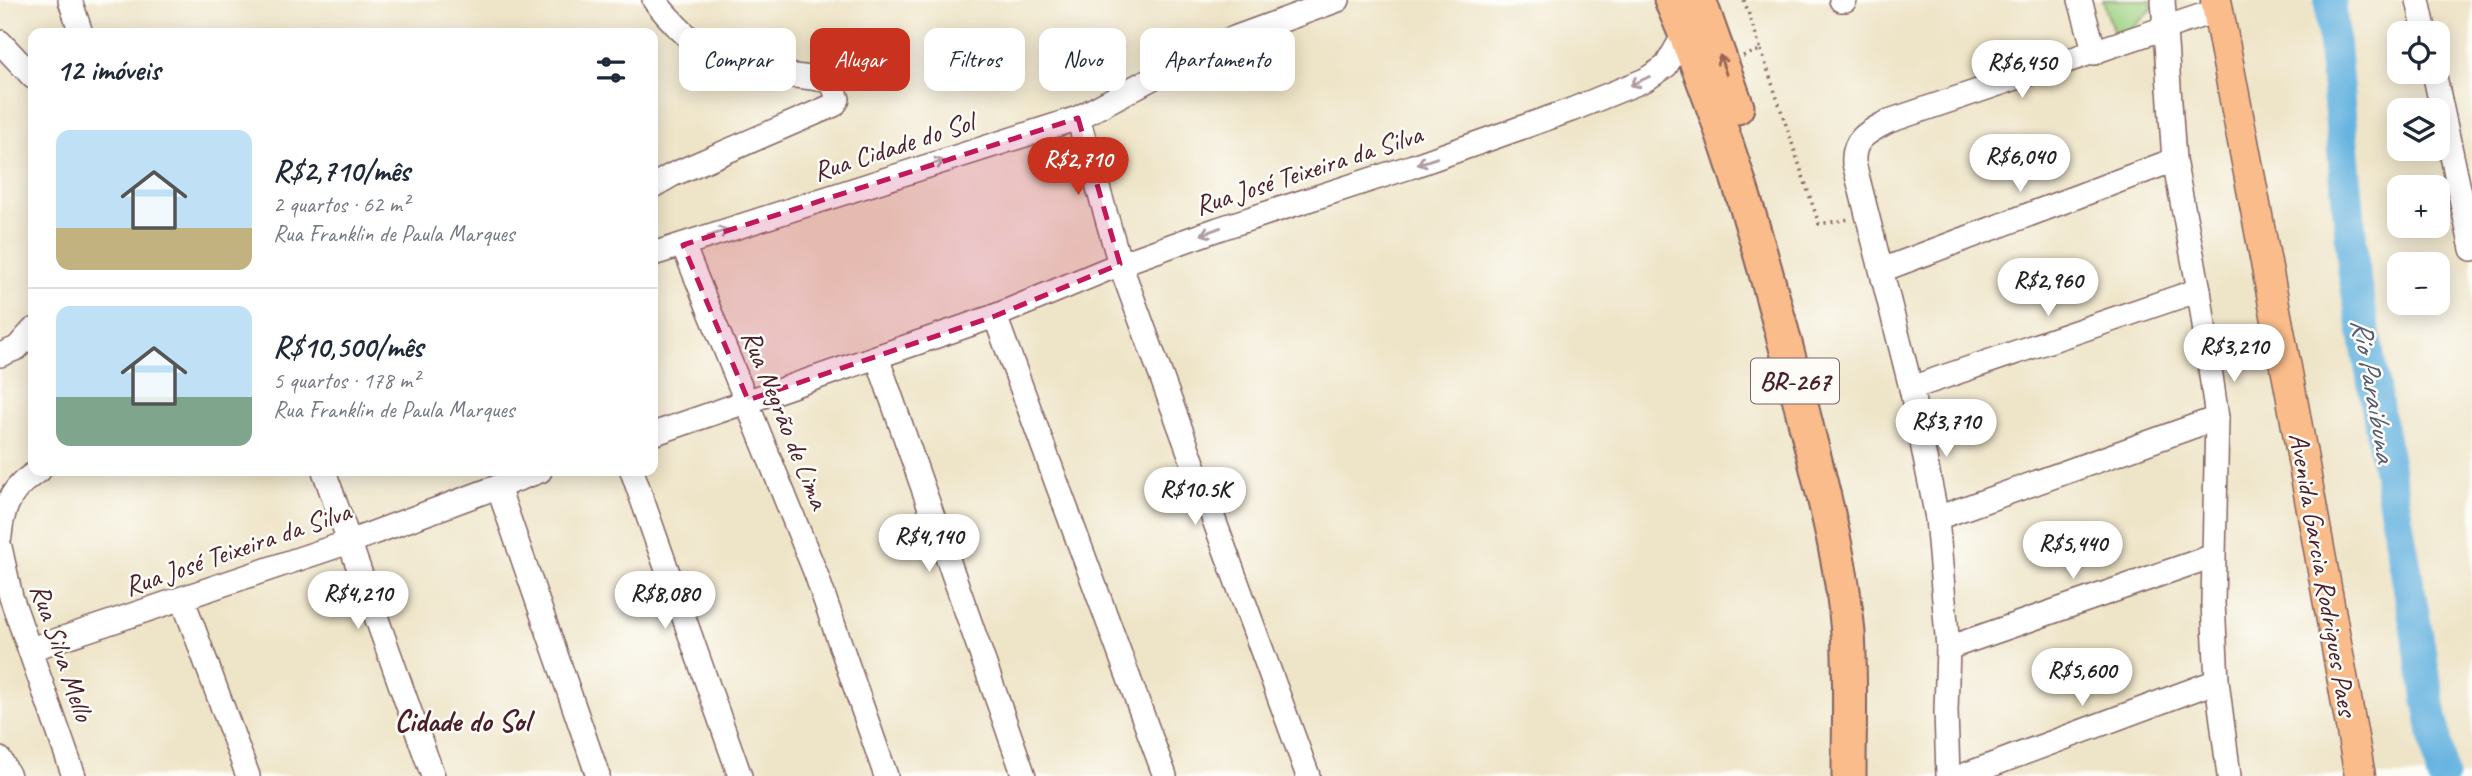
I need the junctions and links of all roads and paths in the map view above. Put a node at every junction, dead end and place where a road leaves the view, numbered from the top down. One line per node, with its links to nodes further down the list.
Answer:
1 (70, 0): 13 (street)
2 (654, 0): 23 (street)
3 (1338, 0): 21 (street, Rua Cidade do Sol)
4 (1671, 0): 14 (highway, BR-267)
5 (1699, 0): 64 (highway, BR-267, one-way to 5)
6 (1744, 0): 16 (path)
7 (2080, 0): 17 (street)
8 (2163, 0): 12 (street)
9 (2418, 0): 11 (street)
10 (2217, 5): 12 (street); 68 (main road, Avenida Garcia Rodrigues Paes)
11 (2422, 21)
12 (2166, 27): 17 (street); 22 (street)
13 (79, 28)
14 (1685, 33): 27 (street, Rua José Teixeira da Silva, one-way to 27); 63 (highway, BR-267)
15 (0, 42): 19 (street)
16 (1761, 50): 18 (path); 24 (path)
17 (2095, 53): 24 (street)
18 (1744, 55)
19 (28, 72)
20 (2437, 84): 26 (street)
21 (1078, 118): 25 (street, Rua Cidade do Sol, one-way to 21); 27 (street)
22 (2174, 160): 28 (street); 29 (street)
23 (658, 184)
24 (1867, 214): 28 (street)
25 (663, 248): 35 (street, Rua Negrão de Lima)
26 (2472, 248)
27 (1120, 264): 30 (street, Rua José Teixeira da Silva); 62 (street)
28 (1882, 270): 34 (street)
29 (2199, 290): 34 (street); 36 (street)
30 (995, 316): 33 (street, Rua José Teixeira da Silva); 61 (street)
31 (28, 336): 32 (street)
32 (0, 355)
33 (877, 357): 35 (street, Rua José Teixeira da Silva); 60 (street)
34 (1911, 388): 43 (street)
35 (748, 400): 37 (street, Rua José Teixeira da Silva); 59 (street, Rua Negrão de Lima)
36 (2217, 418): 43 (street); 47 (street)
37 (658, 432)
38 (32, 476): 44 (street)
39 (326, 476): 45 (street)
40 (527, 476): 42 (street, Rua José Teixeira da Silva)
41 (634, 476): 58 (street)
42 (498, 487): 45 (street, Rua José Teixeira da Silva); 57 (street)
43 (1937, 519): 49 (street)
44 (0, 536)
45 (349, 542): 48 (street, Rua José Teixeira da Silva); 56 (street)
46 (0, 547): 50 (street, Rua Silva Mello)
47 (2213, 556): 49 (street); 51 (street)
48 (183, 600): 50 (street, Rua José Teixeira da Silva); 55 (street)
49 (1948, 648): 65 (street)
50 (31, 649): 54 (street, Rua Silva Mello)
51 (2217, 681): 66 (street); 67 (street)
52 (0, 759): 53 (street)
53 (9, 776)
54 (74, 776)
55 (248, 776)
56 (433, 776)
57 (598, 776)
58 (740, 776)
59 (886, 776)
60 (1024, 776)
61 (1165, 776)
62 (1308, 776)
63 (1849, 776)
64 (1870, 776)
65 (1948, 776)
66 (1962, 776)
67 (2229, 776)
68 (2360, 776)

